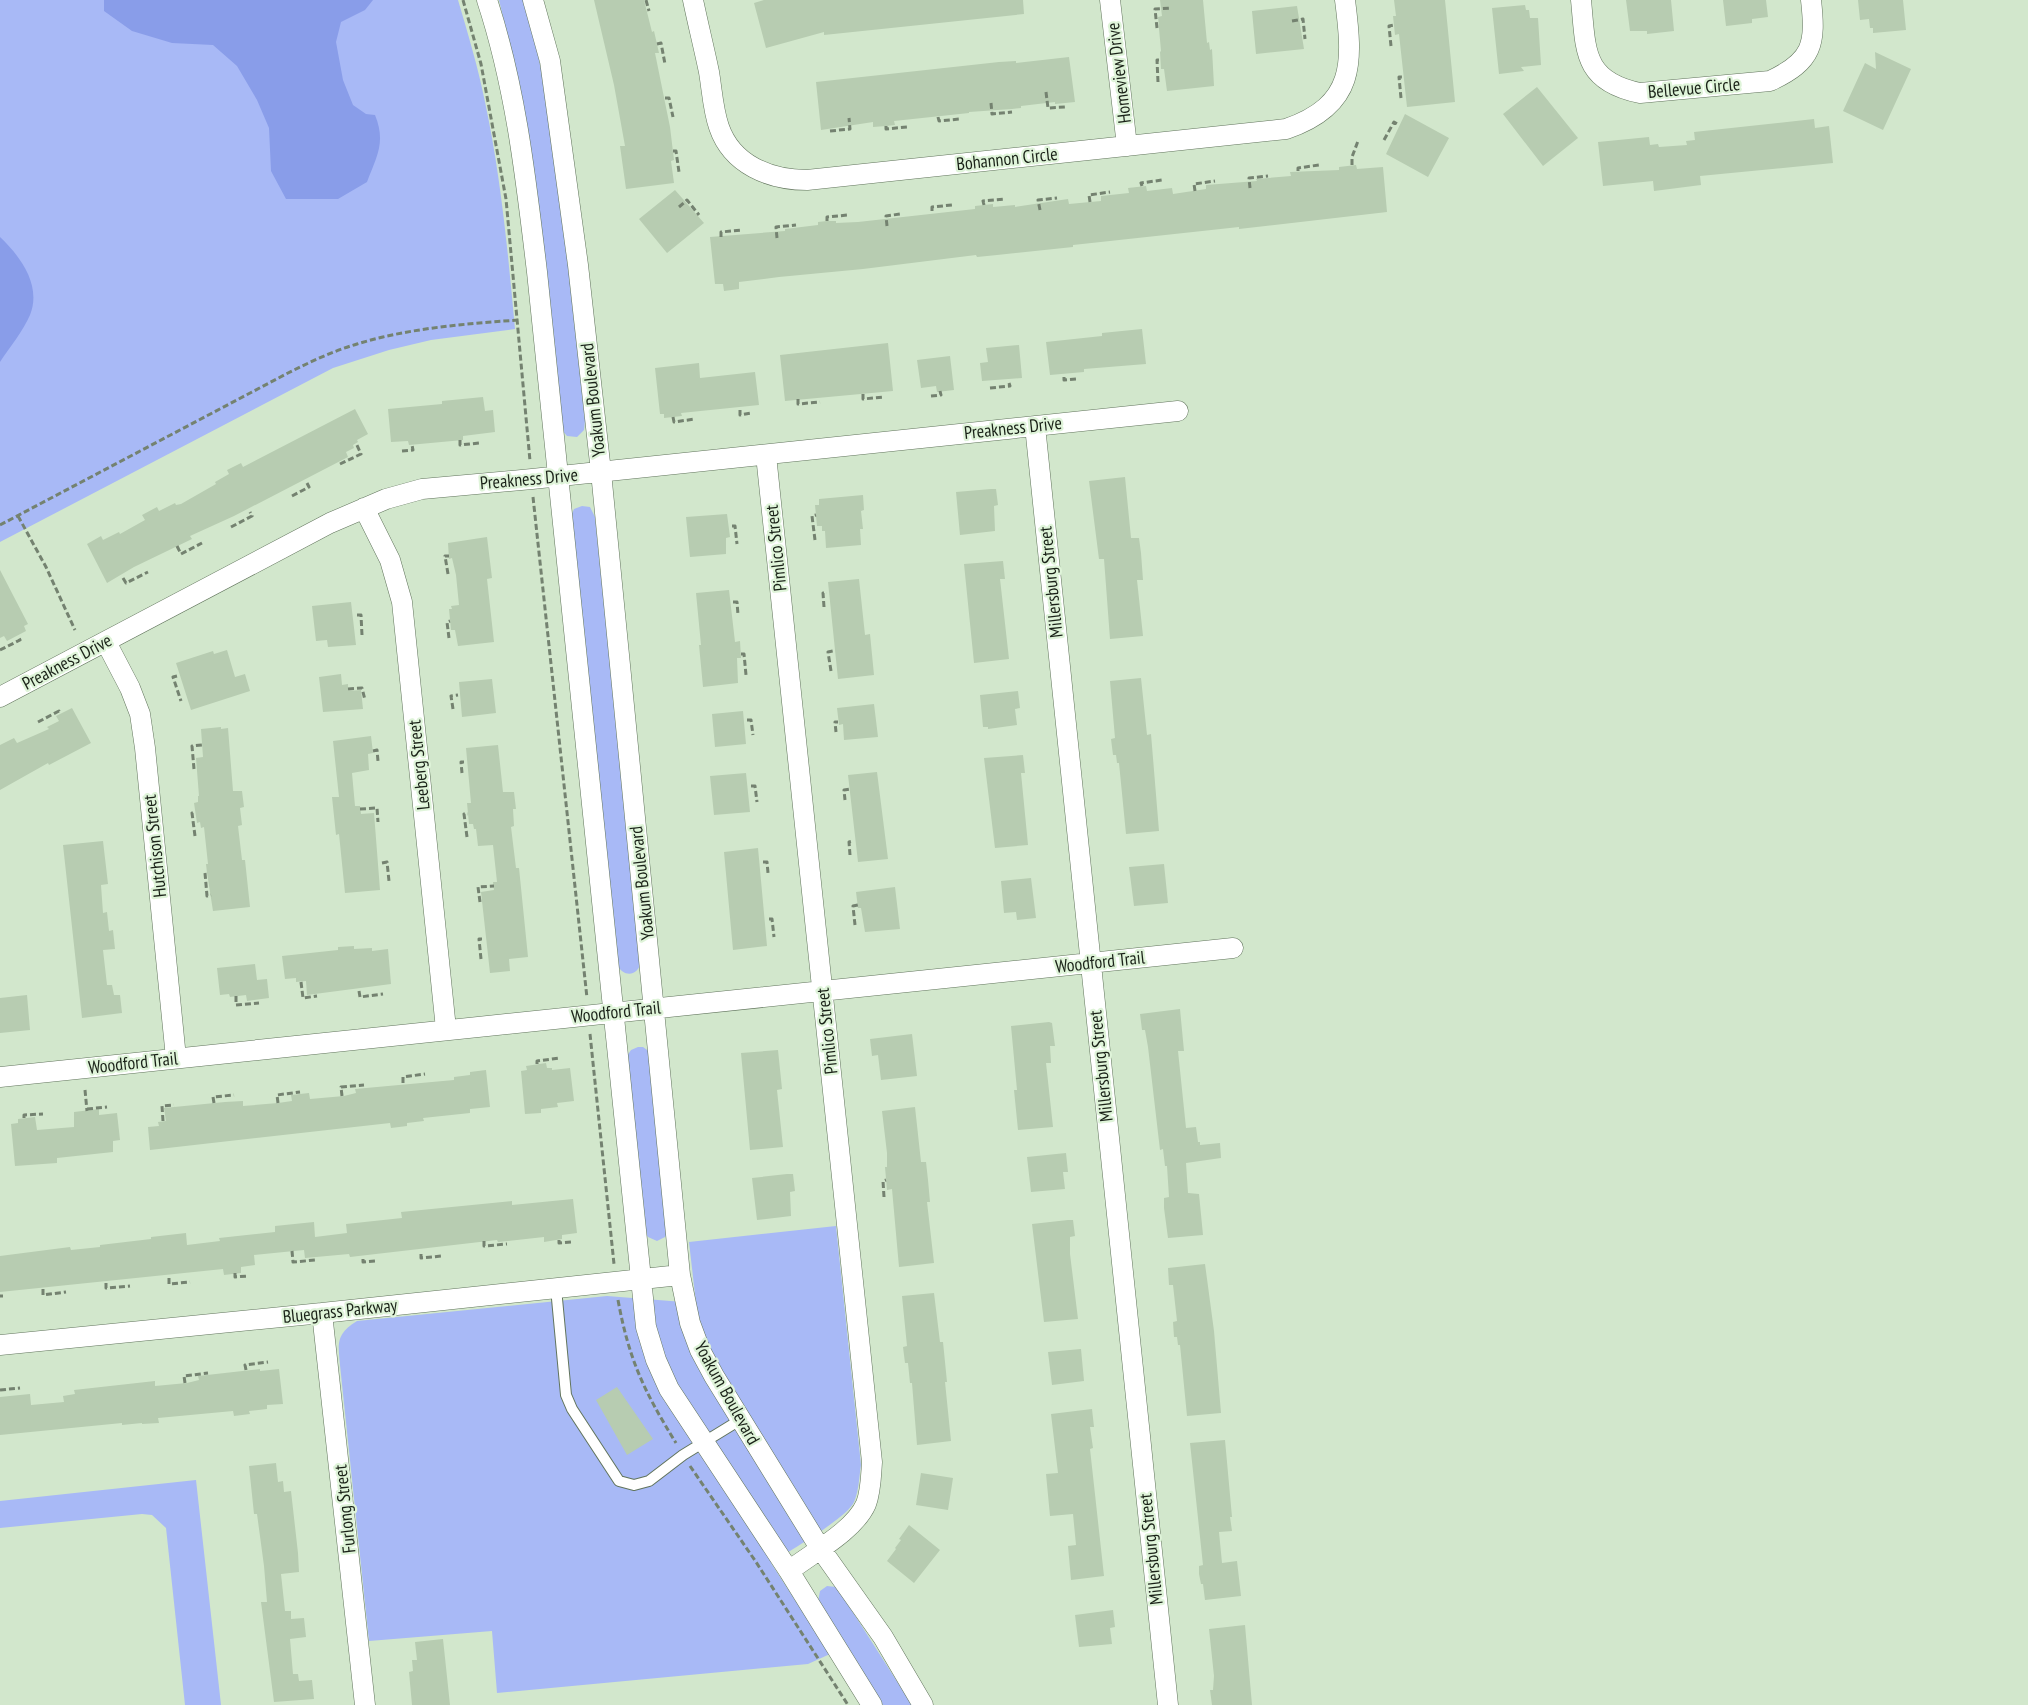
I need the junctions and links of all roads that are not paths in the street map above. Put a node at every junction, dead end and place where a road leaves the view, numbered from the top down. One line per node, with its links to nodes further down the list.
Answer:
1 (487, 0): 13 (street)
2 (533, 0): 12 (street, Yoakum Boulevard)
3 (693, 0): 8 (street, Bohannon Circle)
4 (1110, 0): 8 (street, Homeview Drive)
5 (1345, 0): 8 (street, Bohannon Circle)
6 (1581, 0): 7 (street, Bellevue Circle)
7 (1812, 0)
8 (1127, 146)
9 (1178, 411): 10 (street, Preakness Drive)
10 (1035, 426): 11 (street, Preakness Drive); 18 (street, Millersburg Street)
11 (766, 455): 12 (street, Preakness Drive); 19 (street, Pimlico Street)
12 (601, 472): 13 (street, Preakness Drive); 20 (street, Yoakum Boulevard)
13 (558, 476): 14 (street, Preakness Drive); 21 (street)
14 (364, 508): 15 (street, Preakness Drive); 22 (street, Leeberg Street)
15 (106, 642): 16 (street, Preakness Drive); 23 (street, Hutchison Street)
16 (0, 698)
17 (1233, 948): 18 (street, Woodford Trail)
18 (1090, 963): 19 (street, Woodford Trail); 37 (street, Millersburg Street)
19 (823, 992): 20 (street, Woodford Trail); 32 (street, Pimlico Street)
20 (654, 1008): 21 (street, Woodford Trail); 25 (street, Yoakum Boulevard)
21 (614, 1012): 22 (street, Woodford Trail); 26 (street)
22 (446, 1029): 23 (street, Woodford Trail)
23 (176, 1058): 24 (street, Woodford Trail)
24 (0, 1077)
25 (680, 1275): 26 (street, Bluegrass Parkway); 30 (street, Yoakum Boulevard)
26 (641, 1279): 27 (street, Bluegrass Parkway); 31 (street)
27 (556, 1288): 28 (street, Bluegrass Parkway); 31 (lane)
28 (322, 1313): 29 (street, Bluegrass Parkway); 34 (street, Furlong Street)
29 (0, 1345)
30 (740, 1420): 31 (lane); 32 (street, Yoakum Boulevard)
31 (704, 1442): 33 (street)
32 (820, 1548): 33 (street, Pimlico Street); 36 (street, Yoakum Boulevard)
33 (789, 1571): 35 (street)
34 (365, 1705)
35 (872, 1705)
36 (923, 1705)
37 (1168, 1705)

